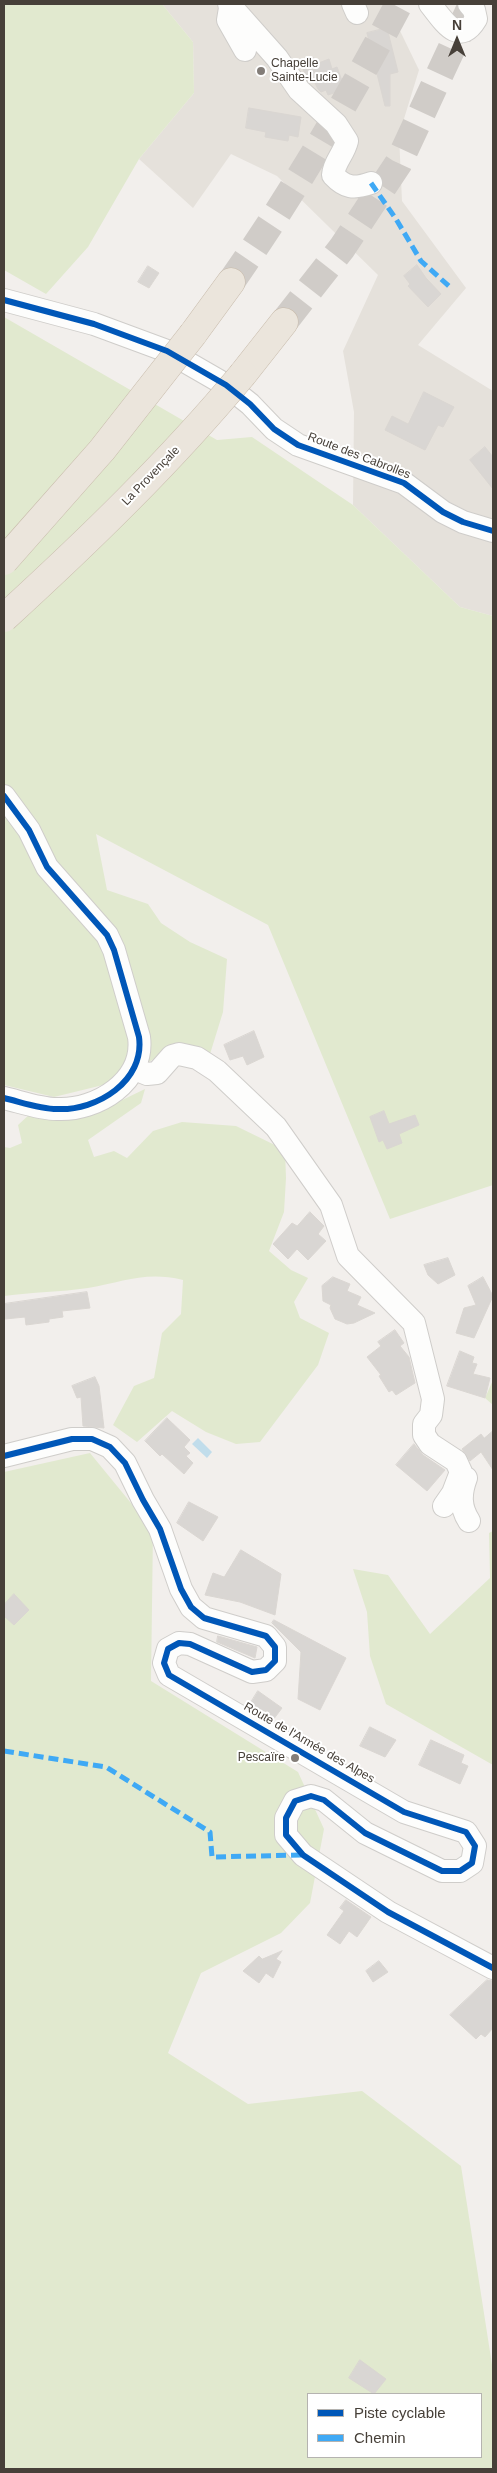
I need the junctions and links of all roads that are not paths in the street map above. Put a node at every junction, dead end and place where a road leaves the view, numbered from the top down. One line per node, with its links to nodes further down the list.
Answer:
1 (430, 4): 2 (street)
2 (468, 4)
3 (233, 8): 4 (street); 5 (street)
4 (245, 50)
5 (371, 184)
6 (231, 282): 10 (highway, bridge)
7 (4, 300): 9 (street, Route des Cabrolles)
8 (284, 322): 11 (highway, La Provençale, bridge)
9 (493, 531)
10 (4, 560)
11 (4, 618)
12 (4, 796): 13 (street)
13 (135, 1069): 14 (street); 16 (street)
14 (4, 1098)
15 (4, 1456): 19 (street, Route de l'Armée des Alpes)
16 (461, 1472): 17 (street); 18 (street)
17 (444, 1506)
18 (469, 1521)
19 (493, 1968)

